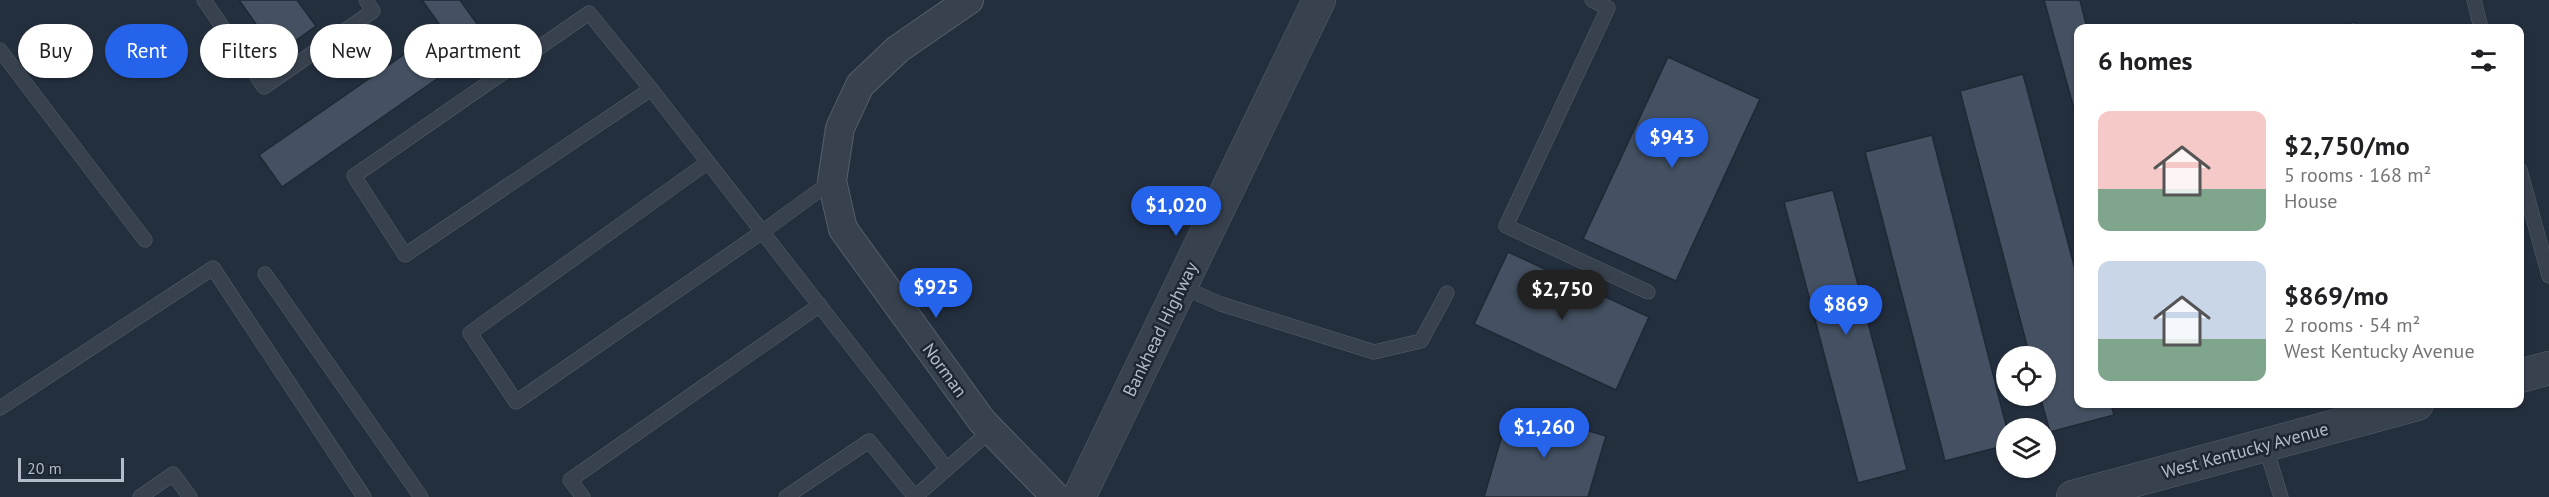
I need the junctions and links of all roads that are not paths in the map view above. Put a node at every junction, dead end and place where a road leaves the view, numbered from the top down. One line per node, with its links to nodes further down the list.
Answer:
1 (204, 0): 2 (lane)
2 (366, 0)
3 (969, 0): 11 (street, Norman)
4 (1319, 0): 17 (street, Bankhead Highway)
5 (1592, 0): 18 (lane)
6 (2474, 0): 7 (lane)
7 (2480, 24)
8 (0, 50): 14 (lane)
9 (651, 89): 9 (lane); 10 (lane)
10 (708, 162): 13 (lane); 13 (lane)
11 (832, 181): 13 (lane); 25 (street, Norman)
12 (2524, 185): 16 (lane)
13 (762, 232): 20 (lane)
14 (145, 240)
15 (265, 274): 31 (lane)
16 (2549, 276)
17 (1180, 286): 19 (lane); 36 (street, Bankhead Highway)
18 (1648, 292)
19 (1447, 293)
20 (819, 306): 27 (lane); 32 (lane)
21 (2549, 368): 22 (street)
22 (2524, 375)
23 (0, 408): 30 (lane)
24 (2402, 408): 26 (street, West Kentucky Avenue)
25 (991, 430): 27 (lane); 35 (street, Norman)
26 (2265, 445): 37 (street, West Kentucky Avenue); 38 (lane)
27 (947, 469): 34 (lane)
28 (140, 497): 29 (lane)
29 (190, 497)
30 (364, 497)
31 (421, 497)
32 (583, 497)
33 (786, 497): 34 (lane)
34 (915, 497)
35 (1056, 497)
36 (1079, 497)
37 (2073, 497)
38 (2281, 497)

